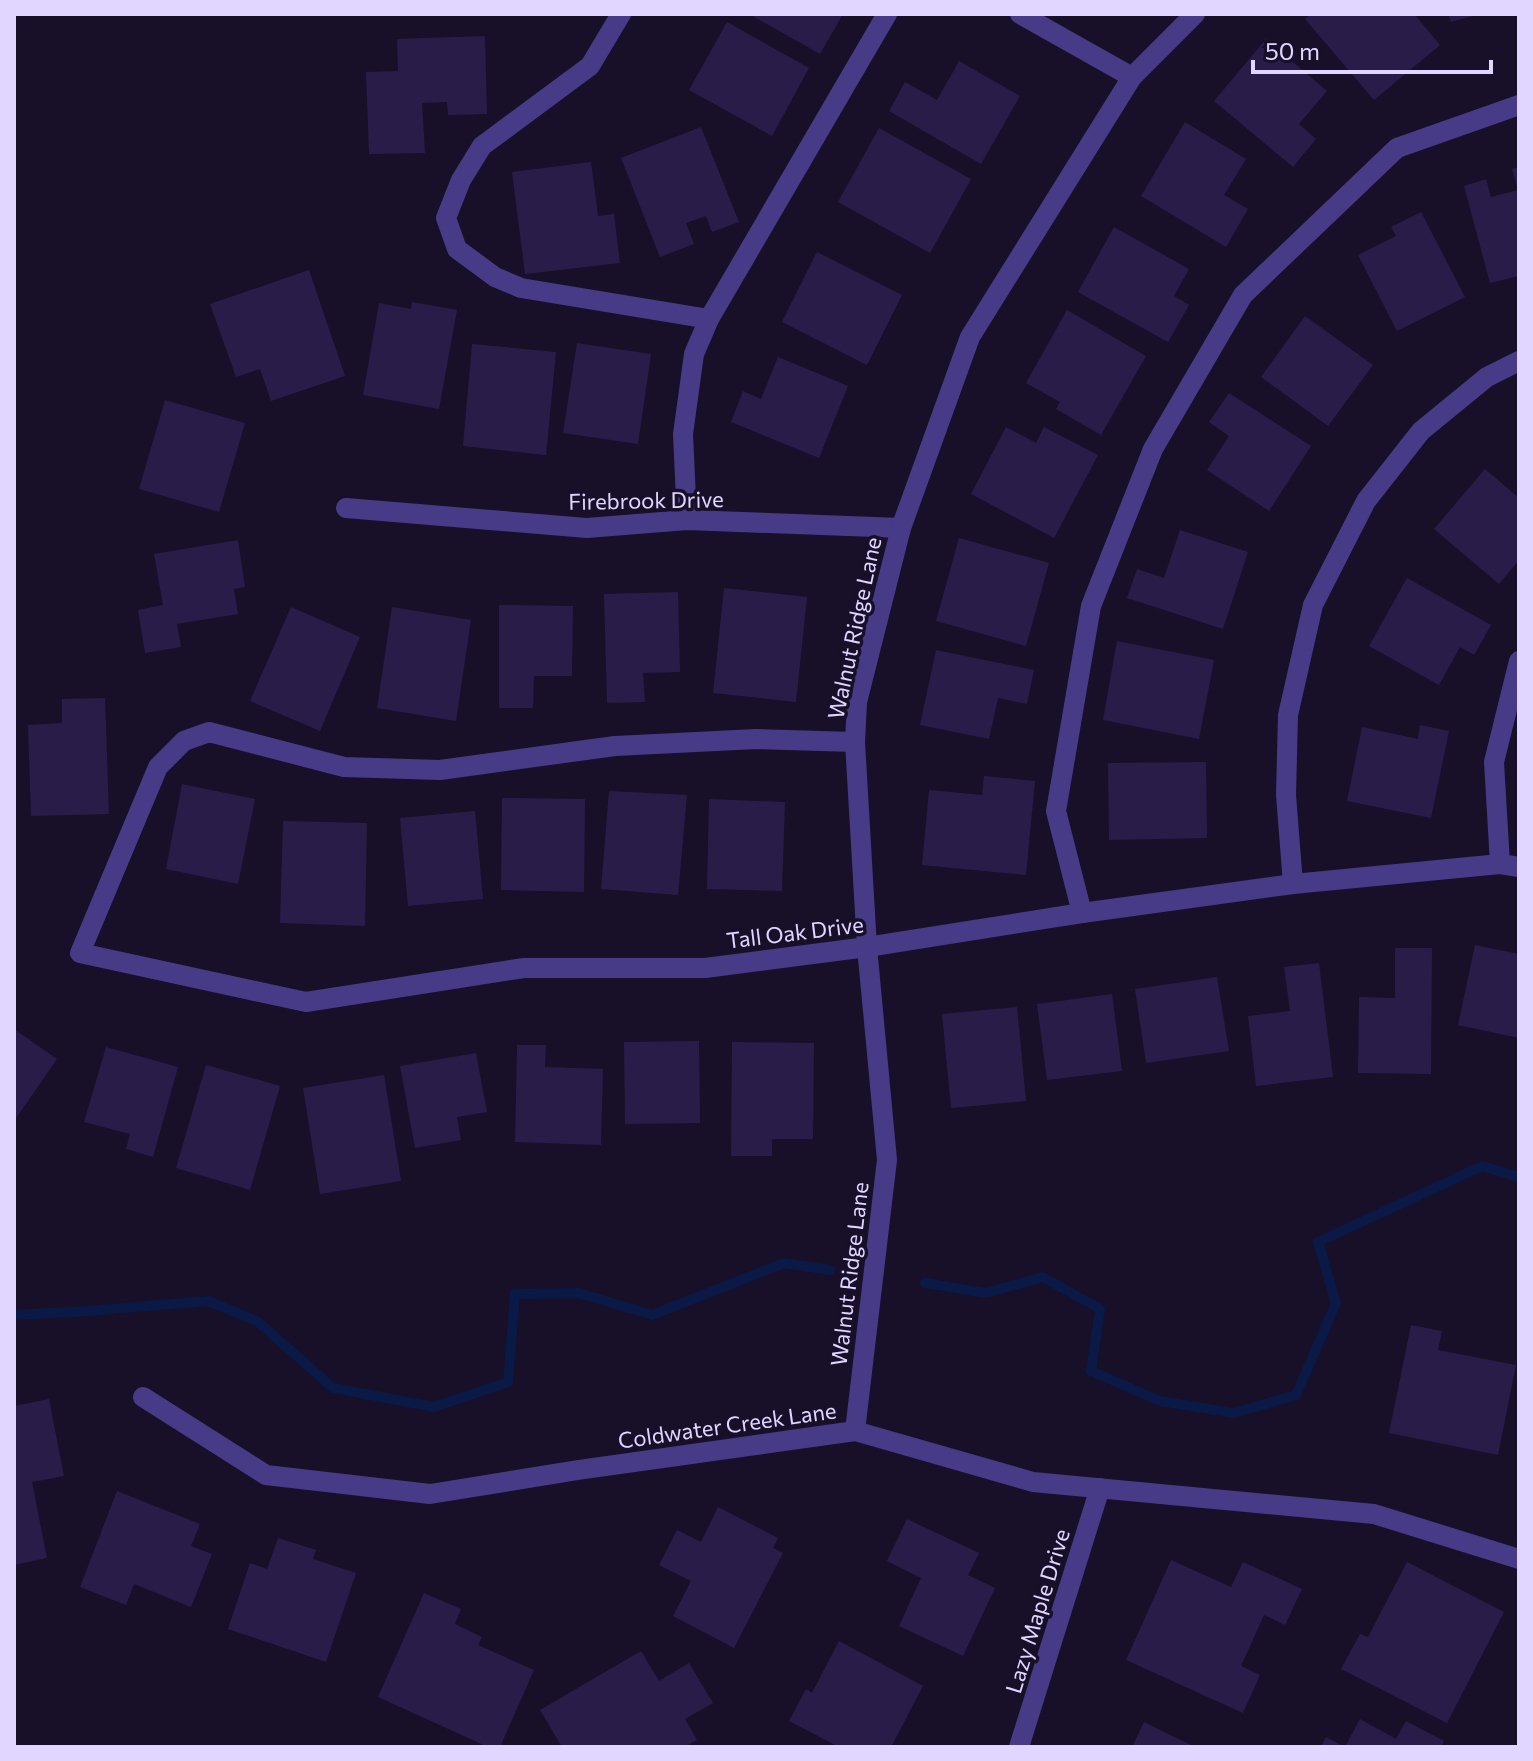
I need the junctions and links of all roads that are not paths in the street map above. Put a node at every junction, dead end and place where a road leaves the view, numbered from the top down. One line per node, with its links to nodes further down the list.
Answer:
1 (621, 14): 7 (street)
2 (887, 14): 7 (street)
3 (1020, 14): 5 (street)
4 (1195, 14): 5 (street, Walnut Ridge Lane)
5 (1132, 77): 11 (street, Walnut Ridge Lane)
6 (1519, 105): 16 (street)
7 (709, 319): 10 (street)
8 (1519, 361): 15 (street)
9 (346, 508): 10 (street, Firebrook Drive)
10 (687, 520): 11 (street, Firebrook Drive)
11 (901, 528): 13 (street, Walnut Ridge Lane)
12 (1519, 661): 14 (street)
13 (855, 742): 17 (street, Walnut Ridge Lane); 17 (street, Tall Oak Drive)
14 (1509, 865): 15 (street, Tall Oak Drive)
15 (1293, 884): 16 (street, Tall Oak Drive)
16 (1082, 913): 17 (street, Tall Oak Drive)
17 (867, 947): 19 (street, Walnut Ridge Lane)
18 (143, 1397): 19 (street, Coldwater Creek Lane)
19 (855, 1431): 20 (street, Coldwater Creek Lane)
20 (1100, 1488): 21 (street, Coldwater Creek Lane); 22 (street, Lazy Maple Drive)
21 (1519, 1559)
22 (1019, 1747)

